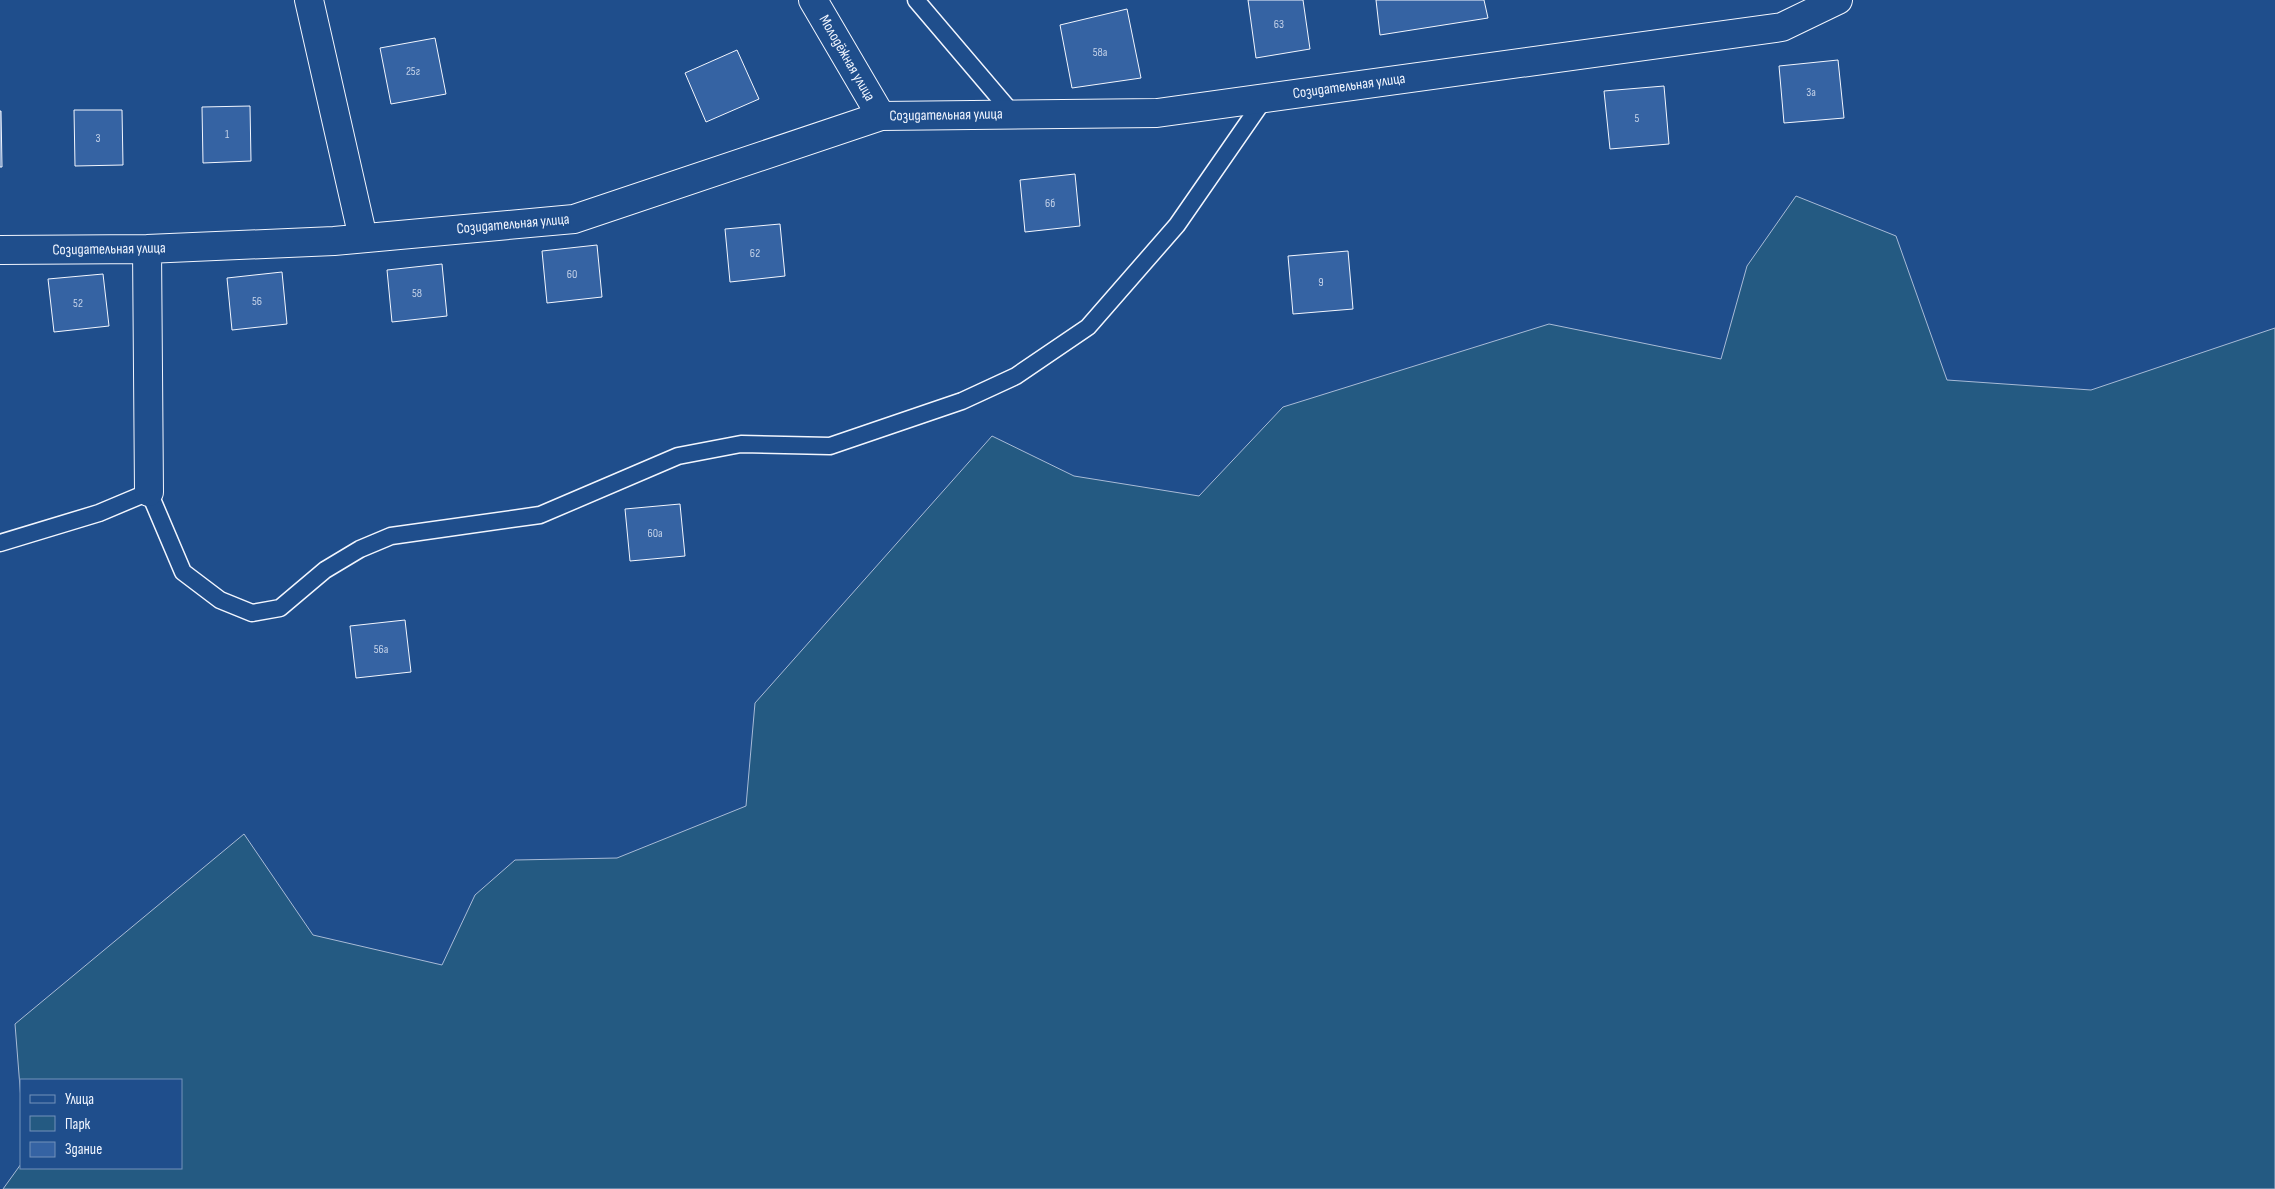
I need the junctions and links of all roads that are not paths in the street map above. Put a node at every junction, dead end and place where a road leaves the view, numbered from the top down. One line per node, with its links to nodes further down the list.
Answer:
1 (309, 0): 8 (street)
2 (813, 0): 7 (street, Молодёжная улица)
3 (916, 0): 6 (lane)
4 (1838, 0): 5 (street, Созидательная улица)
5 (1265, 98): 6 (street, Созидательная улица); 11 (lane)
6 (1013, 114): 7 (street, Созидательная улица)
7 (880, 116): 8 (street, Созидательная улица)
8 (363, 238): 9 (street, Созидательная улица)
9 (147, 249): 10 (street, Созидательная улица); 11 (street)
10 (0, 250)
11 (149, 492): 12 (lane)
12 (0, 543)

